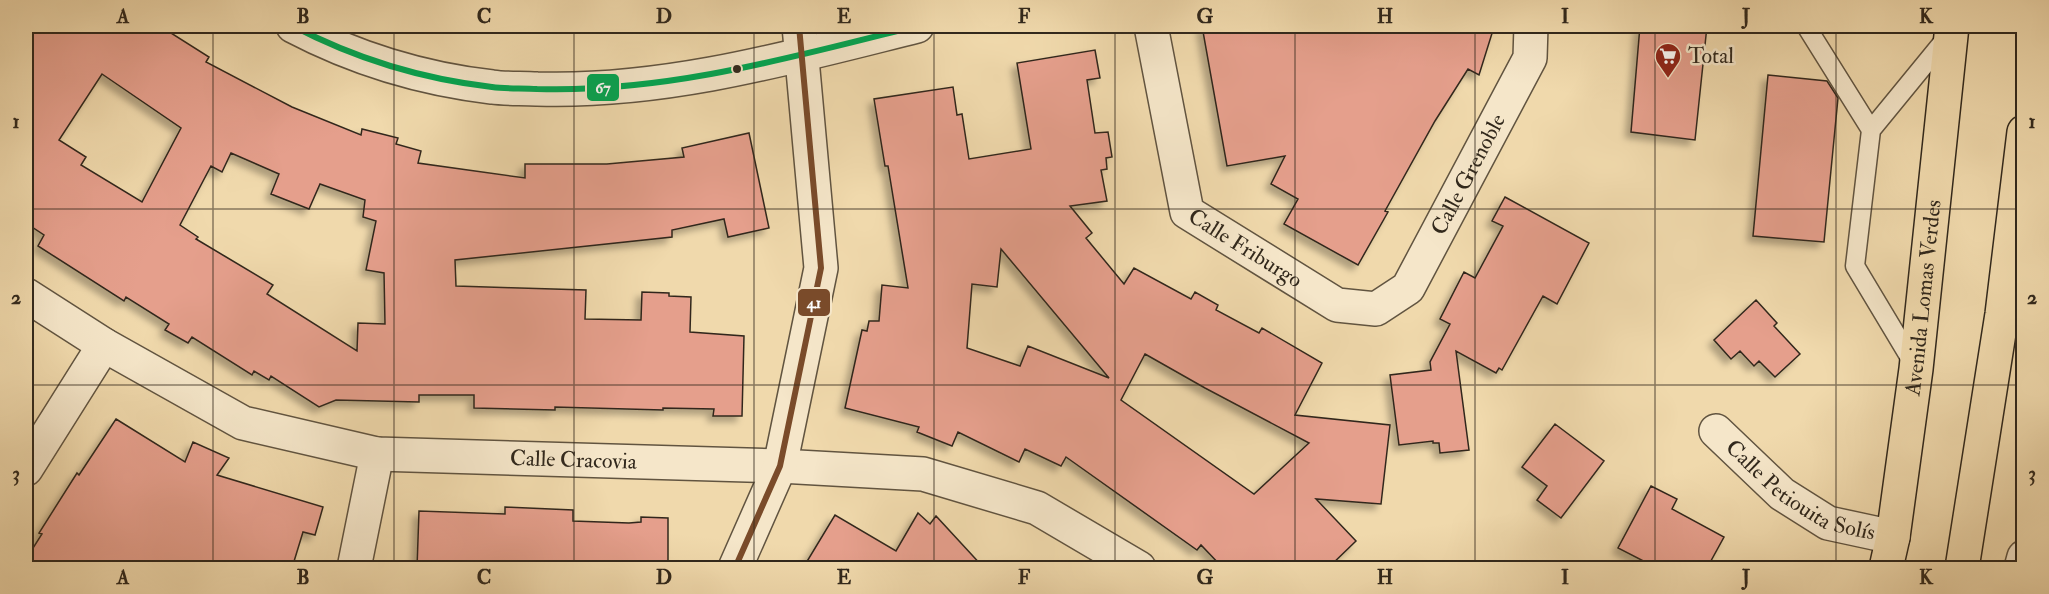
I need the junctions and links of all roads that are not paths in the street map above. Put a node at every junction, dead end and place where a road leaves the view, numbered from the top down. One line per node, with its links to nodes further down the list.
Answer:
1 (293, 26): 7 (street)
2 (917, 26): 7 (street)
3 (1150, 26): 11 (street, Calle Friburgo)
4 (1531, 26): 11 (street, Calle Grenoble)
5 (1806, 26): 8 (lane)
6 (1951, 29): 8 (lane); 13 (main road, Avenida Lomas Verdes)
7 (800, 40): 16 (street)
8 (1871, 130): 13 (lane)
9 (2024, 132): 24 (main road)
10 (26, 295): 12 (street, Calle Cracovia)
11 (1378, 308)
12 (104, 345): 15 (street, Calle Cracovia); 17 (street)
13 (1916, 369): 18 (main road, Avenida Lomas Verdes)
14 (1716, 431): 18 (street, Calle Petiouita Solís)
15 (377, 454): 16 (street, Calle Cracovia); 20 (street)
16 (780, 466): 21 (street); 22 (street, Calle Cracovia)
17 (26, 469)
18 (1893, 537): 23 (main road, Avenida Lomas Verdes)
19 (2024, 557): 25 (street)
20 (354, 568)
21 (735, 568)
22 (1139, 568)
23 (1886, 568)
24 (1962, 568)
25 (2021, 568)

